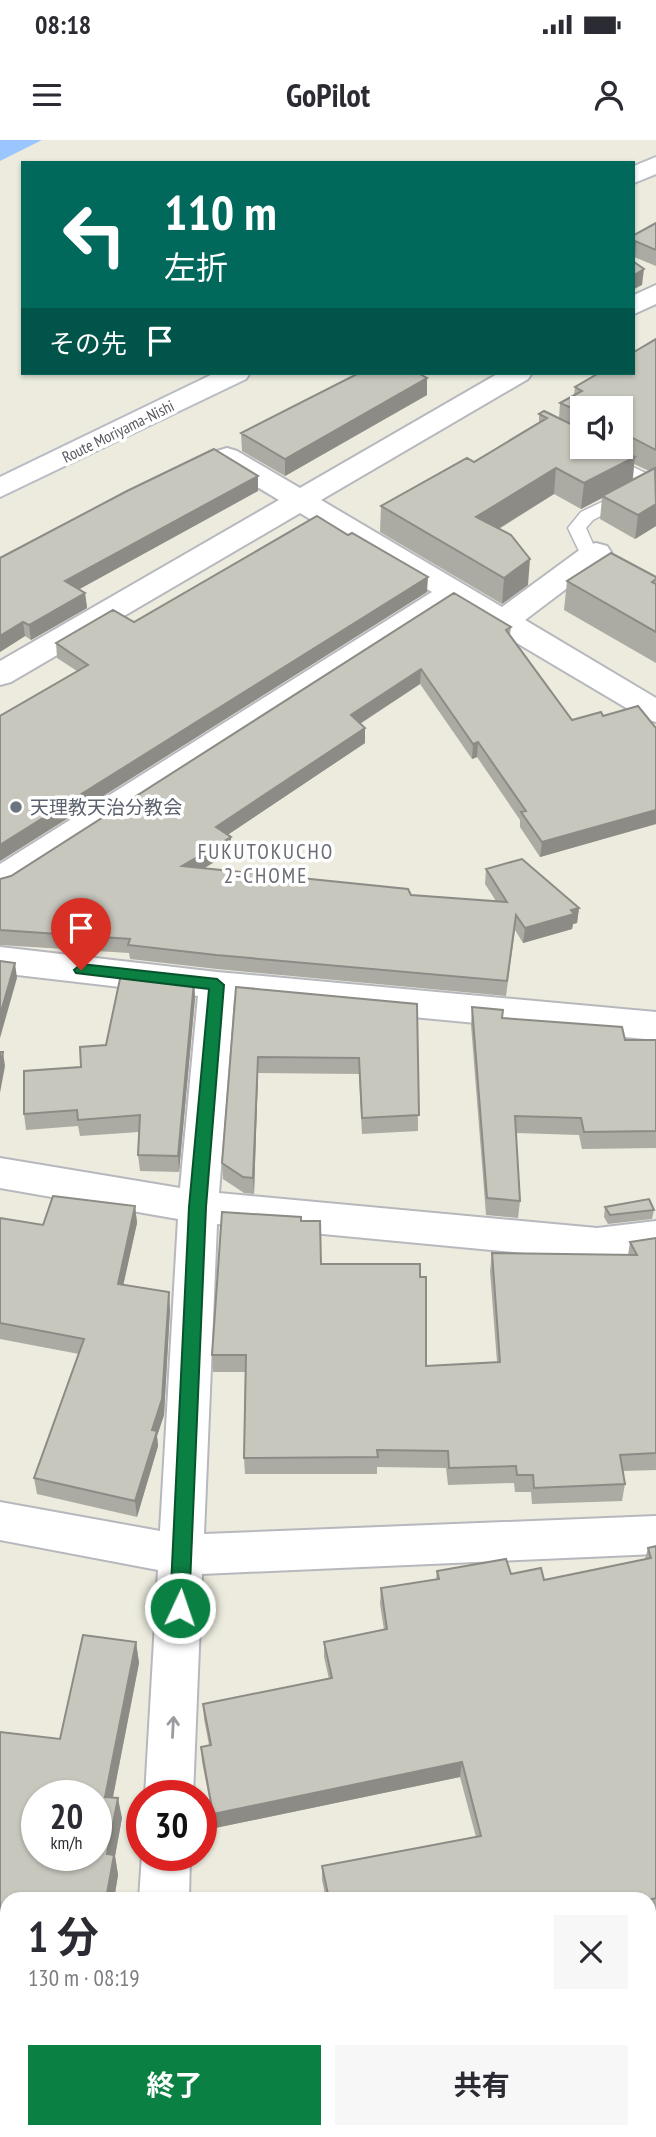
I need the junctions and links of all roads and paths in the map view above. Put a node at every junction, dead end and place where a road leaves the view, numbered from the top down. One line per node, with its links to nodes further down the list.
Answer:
1 (656, 164): 2 (street)
2 (635, 175)
3 (652, 282): 4 (street)
4 (635, 305)
5 (232, 375): 11 (street, Route Moriyama-Nishi)
6 (514, 375): 12 (street)
7 (227, 457): 12 (street)
8 (606, 459): 9 (lane)
9 (627, 470): 10 (lane); 13 (lane)
10 (654, 483): 13 (lane)
11 (0, 488)
12 (300, 498): 16 (street); 18 (street)
13 (618, 500): 14 (lane)
14 (596, 552): 15 (lane); 17 (street)
15 (656, 586)
16 (454, 591): 17 (street); 20 (street)
17 (504, 621): 19 (street)
18 (0, 674)
19 (656, 712)
20 (0, 880)
21 (0, 960): 22 (street)
22 (217, 985): 23 (street); 25 (street)
23 (656, 1026)
24 (0, 1173): 25 (street)
25 (198, 1207): 26 (street); 29 (street)
26 (656, 1237)
27 (0, 1521): 29 (street)
28 (656, 1535): 29 (street)
29 (183, 1555): 30 (street, one-way to 29)
30 (170, 1780)
31 (165, 1871): 32 (street)
32 (164, 1892)

